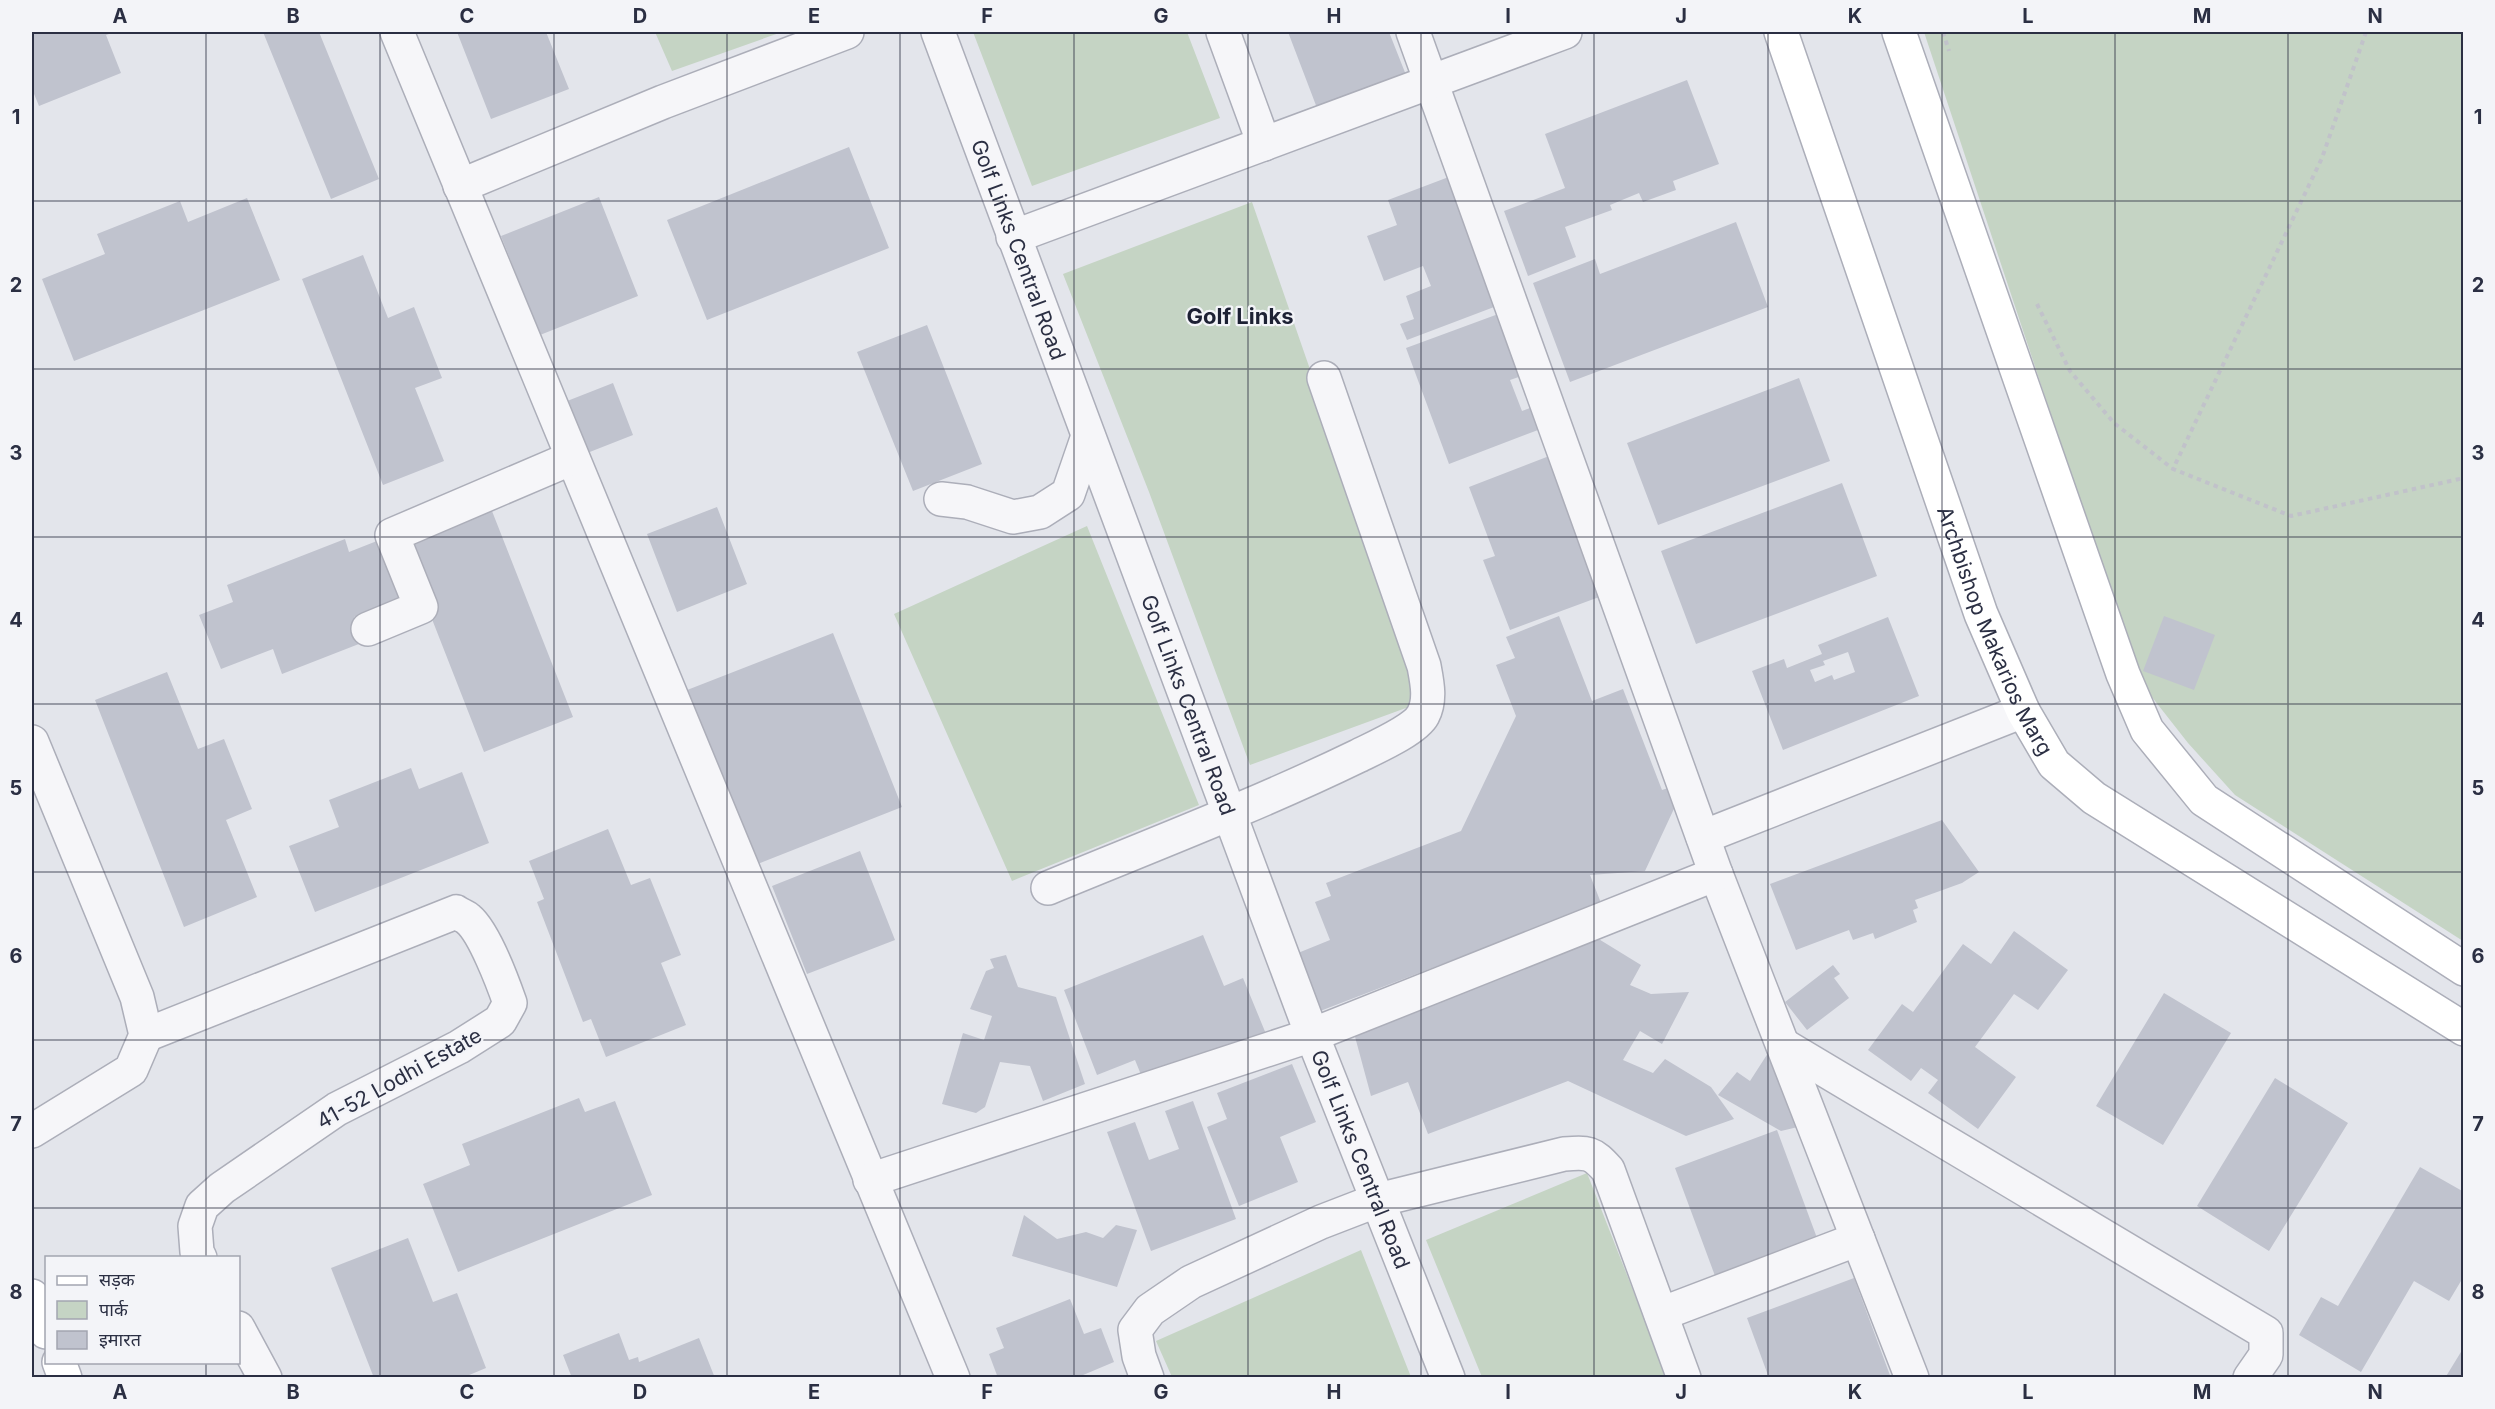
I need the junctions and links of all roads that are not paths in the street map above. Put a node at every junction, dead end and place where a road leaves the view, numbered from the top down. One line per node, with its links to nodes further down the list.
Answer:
1 (397, 32): 11 (street)
2 (847, 32): 11 (street)
3 (938, 32): 12 (street, Golf Links Central Road)
4 (1222, 32): 10 (street)
5 (1413, 32): 9 (street)
6 (1565, 32): 9 (street)
7 (1781, 32): 18 (street, Archbishop Makarios Marg)
8 (1899, 32): 24 (street)
9 (1431, 82): 10 (street); 21 (street)
10 (1264, 144): 12 (street)
11 (460, 186): 15 (street)
12 (1013, 237): 14 (street, Golf Links Central Road)
13 (1324, 378): 20 (street)
14 (1088, 436): 16 (street); 20 (street, Golf Links Central Road)
15 (572, 458): 17 (street); 30 (street)
16 (942, 499)
17 (368, 629)
18 (2023, 711): 21 (street); 25 (street, Archbishop Makarios Marg)
19 (32, 742): 26 (street)
20 (1229, 814): 23 (street); 27 (street, Golf Links Central Road)
21 (1703, 837): 22 (street)
22 (1716, 874): 27 (street); 28 (street)
23 (1048, 888)
24 (2463, 969)
25 (2463, 1029)
26 (146, 1035): 29 (street); 33 (street, 41-52 Lodhi Estate)
27 (1312, 1035): 30 (street); 31 (street, Golf Links Central Road)
28 (1783, 1045): 32 (street); 44 (street)
29 (32, 1131)
30 (870, 1180): 39 (street)
31 (1378, 1200): 35 (street); 40 (street); 41 (street, Golf Links Central Road)
32 (1858, 1239): 35 (street); 43 (street)
33 (199, 1256)
34 (32, 1296): 36 (street)
35 (1661, 1314): 42 (street)
36 (45, 1329)
37 (240, 1332): 38 (street)
38 (265, 1377)
39 (953, 1377)
40 (1147, 1377)
41 (1448, 1377)
42 (1684, 1377)
43 (1912, 1377)
44 (2250, 1377)

